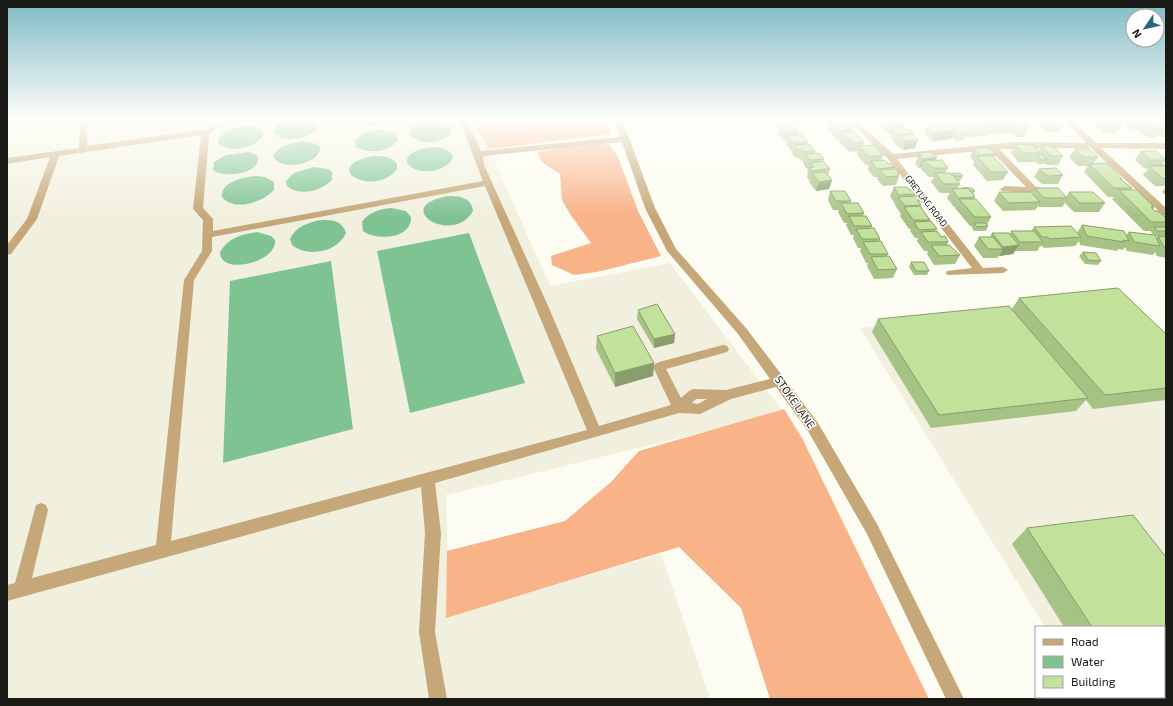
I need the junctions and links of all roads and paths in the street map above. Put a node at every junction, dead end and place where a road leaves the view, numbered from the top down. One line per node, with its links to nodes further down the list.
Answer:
1 (69, 152): 9 (street)
2 (204, 152): 18 (street)
3 (498, 152): 10 (street)
4 (630, 152): 24 (street, STOKE LANE)
5 (885, 152): 11 (street, GREYLAG ROAD)
6 (947, 152): 11 (street)
7 (996, 152): 15 (street)
8 (1100, 152): 17 (street)
9 (55, 154): 12 (street); 19 (street)
10 (478, 154): 13 (street)
11 (890, 157): 21 (street, GREYLAG ROAD)
12 (7, 161)
13 (488, 183): 18 (street); 26 (street)
14 (1005, 189): 15 (street)
15 (1034, 190): 16 (street)
16 (1045, 190)
17 (1165, 210)
18 (208, 235): 29 (street)
19 (7, 252)
20 (1003, 270): 21 (street)
21 (980, 271): 22 (street)
22 (951, 273)
23 (723, 349): 25 (street)
24 (780, 381): 25 (street); 32 (street, STOKE LANE)
25 (679, 408): 26 (street)
26 (595, 433): 27 (street)
27 (427, 478): 29 (street); 31 (street)
28 (41, 510): 30 (street)
29 (163, 550): 30 (street)
30 (14, 591)
31 (438, 699)
32 (955, 699)

